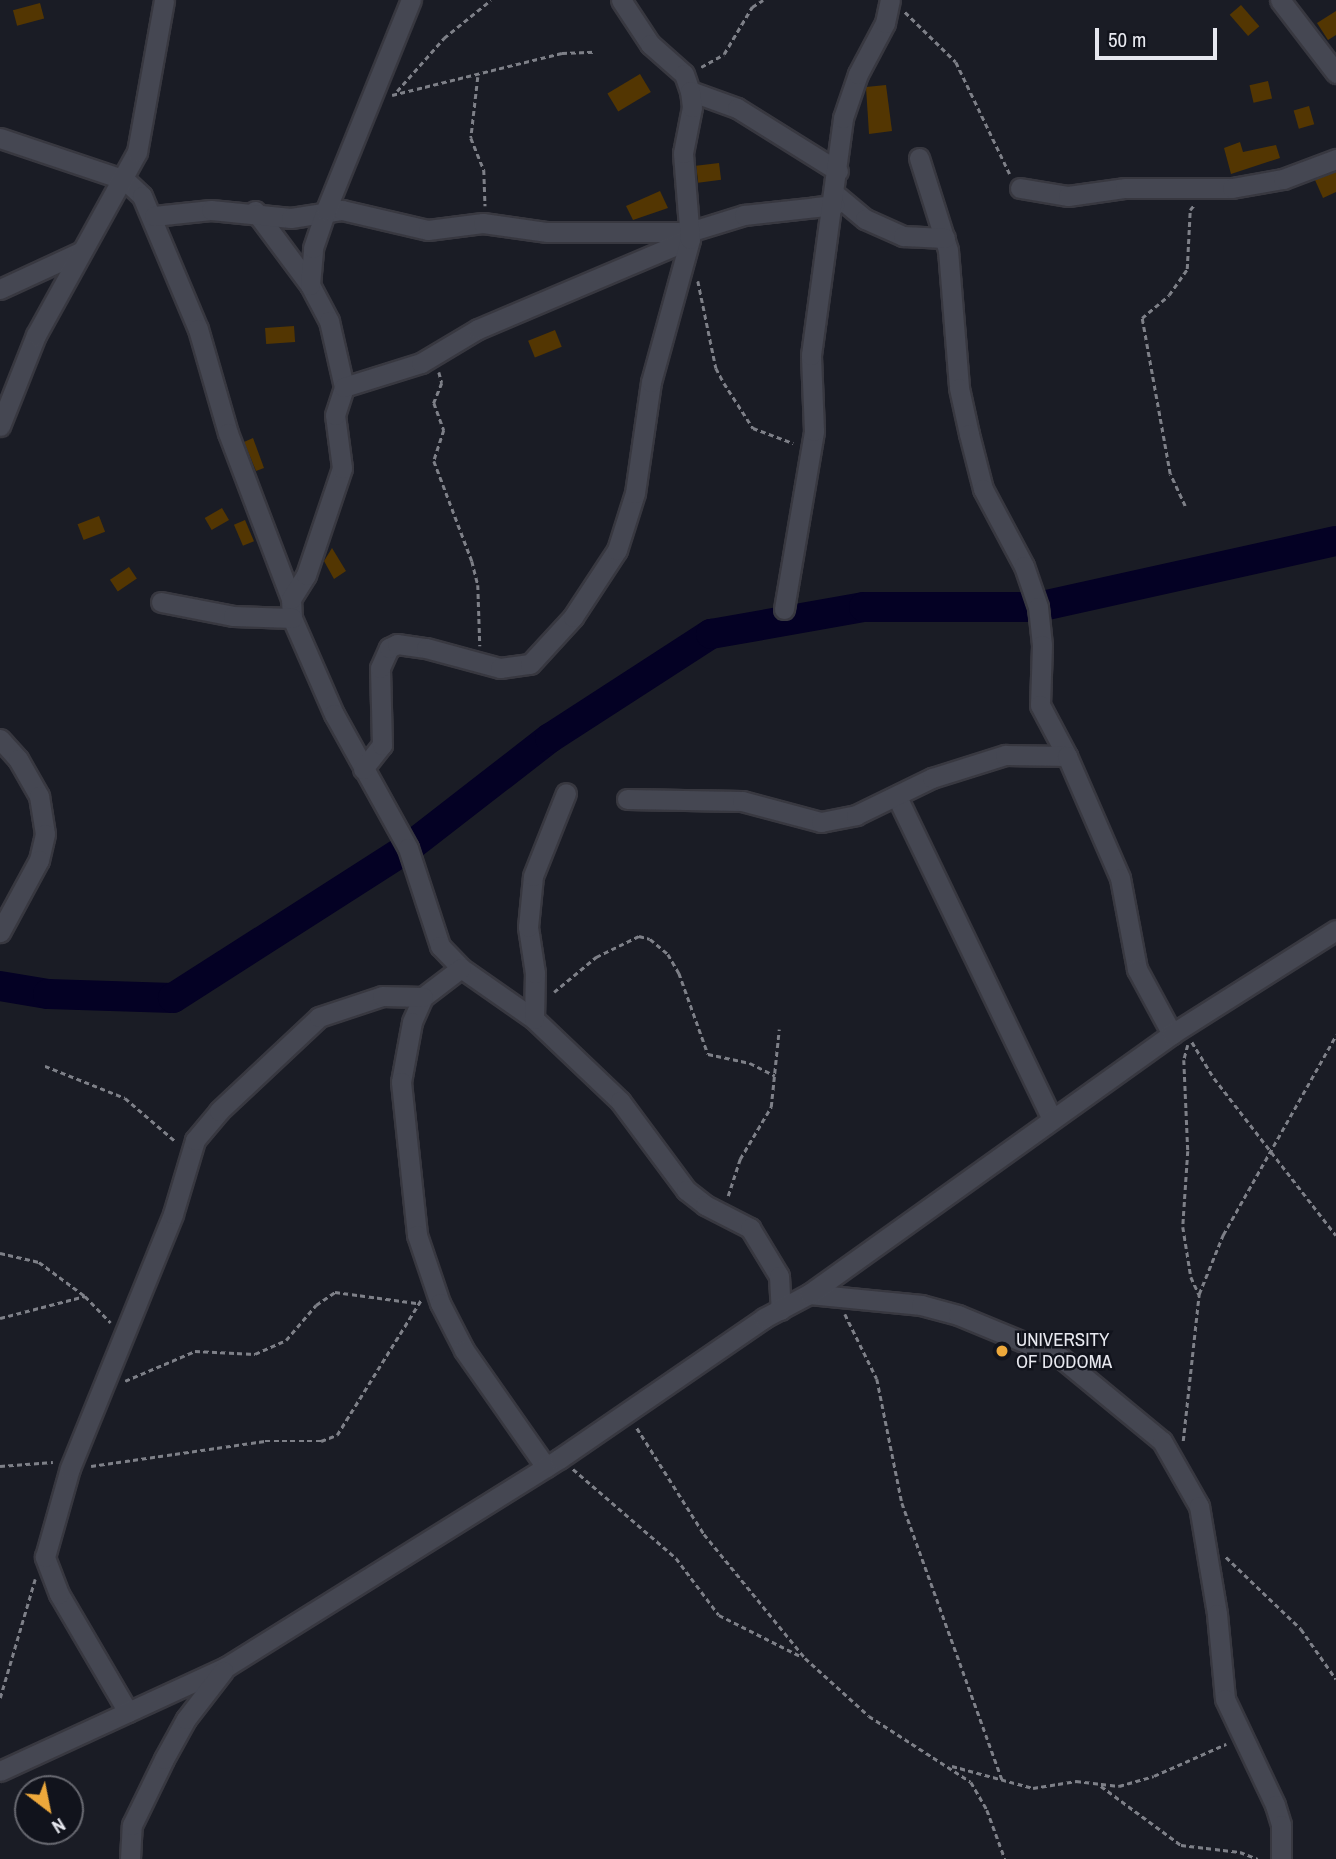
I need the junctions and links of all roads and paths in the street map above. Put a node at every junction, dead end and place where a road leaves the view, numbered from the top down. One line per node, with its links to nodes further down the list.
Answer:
1 (164, 0): 18 (street)
2 (411, 0): 13 (street)
3 (491, 0): 12 (path)
4 (621, 0): 11 (street)
5 (763, 0): 11 (path)
6 (1280, 0): 9 (street)
7 (893, 3): 17 (street); 19 (path)
8 (595, 52): 10 (path)
9 (1336, 73)
10 (478, 76): 12 (path); 25 (path)
11 (687, 82): 17 (street); 26 (street)
12 (395, 93): 13 (path)
13 (370, 111): 22 (street)
14 (0, 138): 18 (street)
15 (919, 158): 27 (street)
16 (1336, 159): 20 (street)
17 (838, 171): 21 (street)
18 (125, 180): 24 (street); 28 (street)
19 (1020, 188): 20 (street)
20 (1207, 188): 36 (path)
21 (834, 199): 26 (street); 27 (street); 35 (street)
22 (326, 210): 23 (street); 25 (street); 30 (street)
23 (255, 211): 24 (street); 30 (street)
24 (154, 216): 38 (street)
25 (483, 223): 26 (street)
26 (690, 235): 29 (street); 32 (street)
27 (945, 238): 42 (street)
28 (80, 252): 31 (street); 34 (street)
29 (685, 261): 35 (path); 40 (street)
30 (310, 285): 33 (street)
31 (0, 289)
32 (431, 358): 33 (street); 40 (path)
33 (344, 387): 38 (street)
34 (0, 426)
35 (811, 448): 39 (street)
36 (1185, 506)
37 (161, 602): 38 (street)
38 (291, 609): 43 (street)
39 (784, 609)
40 (480, 659): 43 (street)
41 (0, 739): 48 (street)
42 (1067, 757): 45 (street); 53 (street)
43 (363, 769): 49 (street)
44 (566, 793): 51 (street)
45 (897, 797): 46 (street); 57 (street)
46 (627, 799)
47 (1336, 930): 53 (street)
48 (0, 932)
49 (461, 968): 50 (street); 51 (street)
50 (423, 997): 59 (street); 63 (street)
51 (533, 1011): 56 (path); 60 (street)
52 (779, 1028): 56 (path)
53 (1172, 1034): 57 (street)
54 (1336, 1035): 58 (path)
55 (45, 1066): 59 (path)
56 (775, 1076): 60 (path)
57 (1052, 1119): 64 (street)
58 (1269, 1149): 61 (path); 65 (path); 65 (path)
59 (192, 1159): 71 (street)
60 (724, 1213): 69 (street)
61 (1336, 1235)
62 (0, 1253): 66 (path)
63 (435, 1290): 68 (path); 74 (street)
64 (809, 1294): 67 (street); 69 (street)
65 (1199, 1294): 77 (path)
66 (85, 1296): 70 (path); 71 (path)
67 (836, 1298): 77 (street); 88 (path)
68 (416, 1303): 72 (path); 75 (path)
69 (781, 1310): 73 (street)
70 (0, 1318)
71 (122, 1341): 72 (street)
72 (97, 1401): 75 (street)
73 (629, 1415): 74 (street); 80 (path)
74 (553, 1463): 80 (path); 81 (street)
75 (72, 1464): 76 (path); 79 (street)
76 (0, 1465)
77 (1182, 1471): 78 (street)
78 (1205, 1539): 82 (path); 85 (street)
79 (45, 1557): 83 (path); 84 (street)
80 (805, 1658): 86 (path)
81 (226, 1667): 84 (street); 90 (street)
82 (1336, 1679)
83 (0, 1698)
84 (128, 1712): 87 (street)
85 (1243, 1740): 89 (path); 93 (street)
86 (951, 1766): 88 (path); 91 (path)
87 (0, 1771)
88 (1002, 1780): 89 (path)
89 (1101, 1786): 92 (path)
90 (130, 1859)
91 (1005, 1859)
92 (1258, 1859)
93 (1281, 1859)

